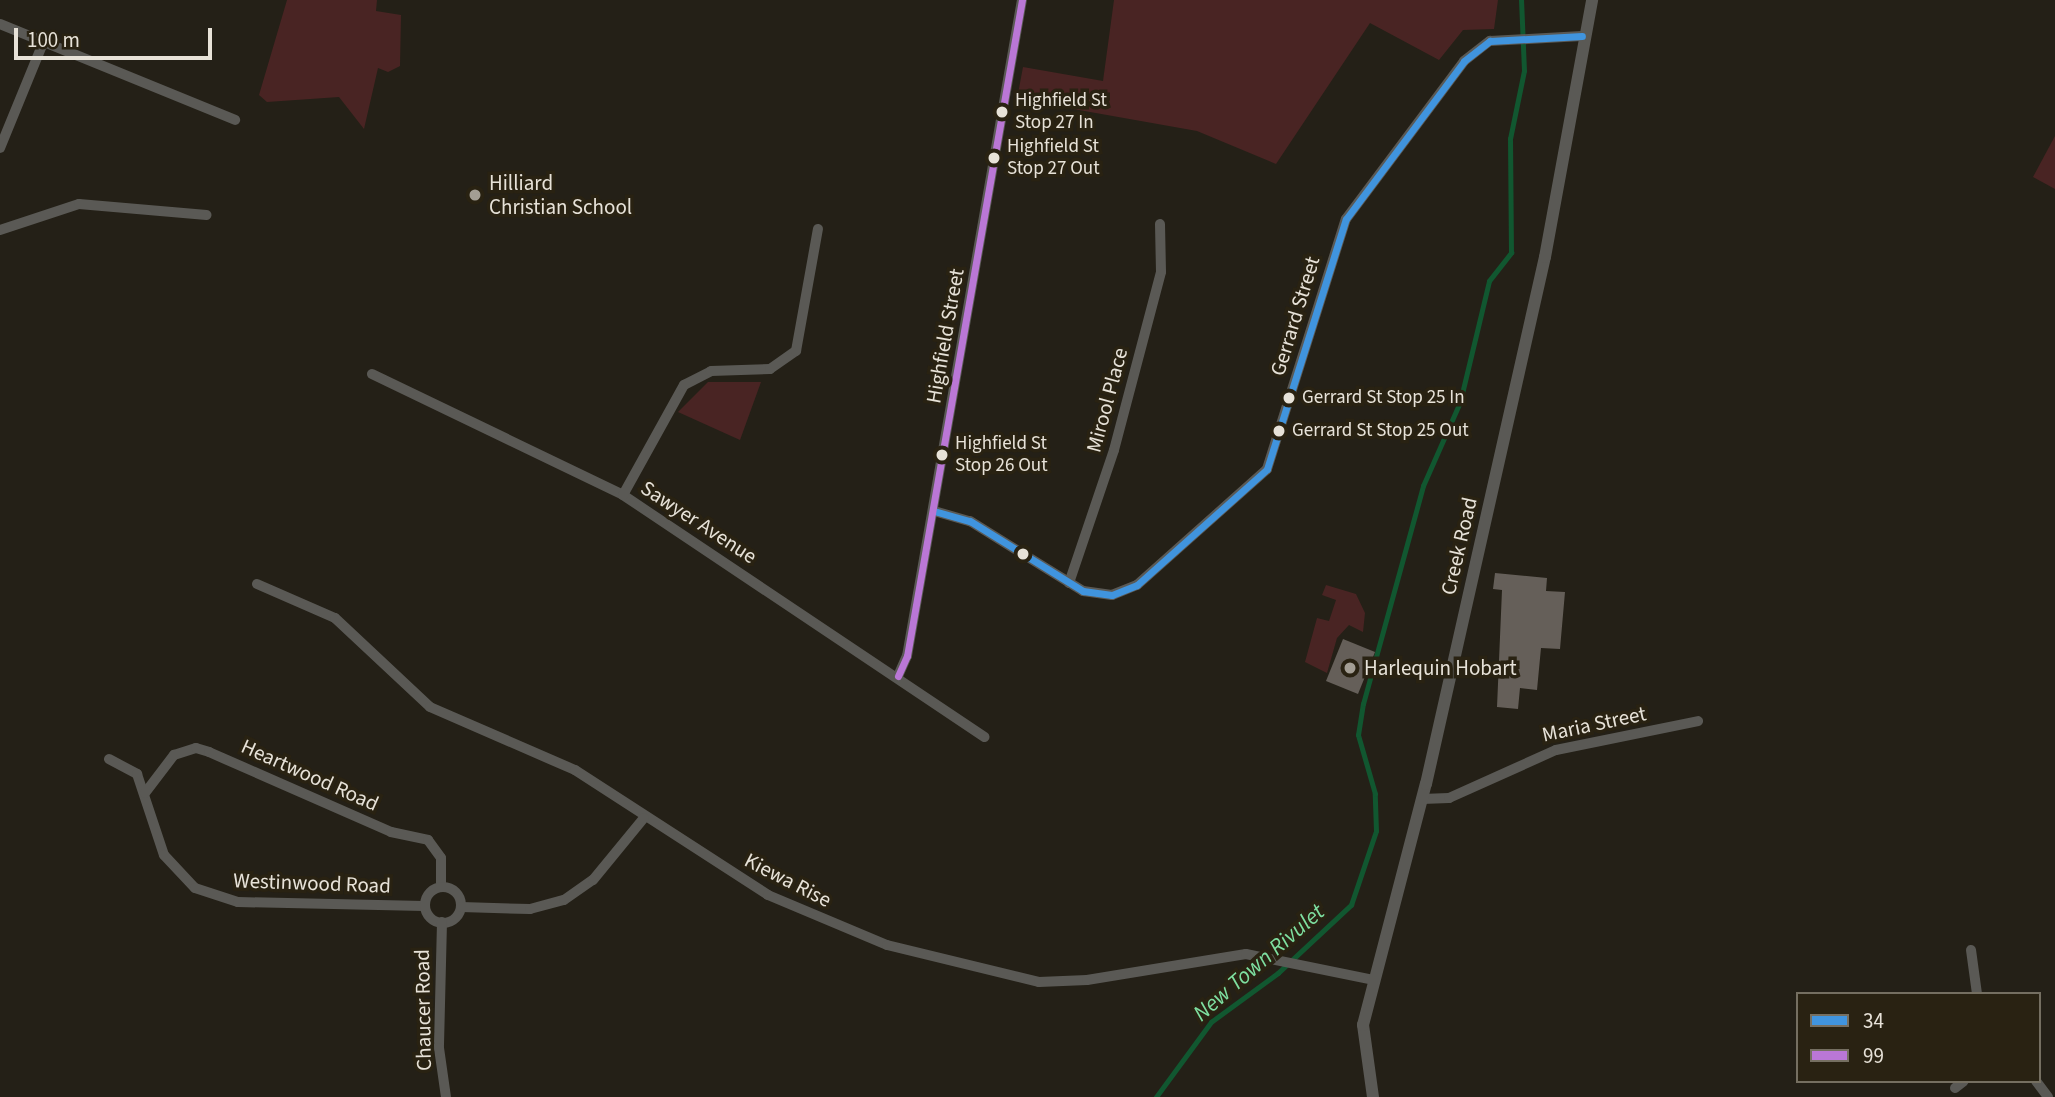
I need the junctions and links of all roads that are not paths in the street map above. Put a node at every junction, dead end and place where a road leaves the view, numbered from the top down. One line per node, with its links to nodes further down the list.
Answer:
1 (1022, 0): 14 (street, Highfield Street)
2 (1592, 0): 4 (street, Creek Road)
3 (0, 24): 5 (street)
4 (1582, 36): 15 (street, Gerrard Street); 22 (street, Creek Road)
5 (43, 43): 6 (street); 7 (street)
6 (235, 120)
7 (0, 148)
8 (207, 215): 11 (street)
9 (1160, 224): 15 (street, Mirool Place)
10 (818, 229): 13 (street)
11 (0, 230)
12 (372, 374): 13 (street, Sawyer Avenue)
13 (623, 495): 17 (street, Sawyer Avenue)
14 (934, 511): 15 (street, Gerrard Street); 17 (street, Highfield Street)
15 (1069, 583)
16 (257, 584): 23 (street, Kiewa Rise)
17 (898, 676): 19 (street, Sawyer Avenue)
18 (1698, 721): 22 (street, Maria Street)
19 (985, 737)
20 (109, 759): 21 (street, Westinwood Road)
21 (145, 793): 24 (street, Heartwood Road); 25 (street, Westinwood Road)
22 (1422, 799): 29 (street, Creek Road)
23 (644, 818): 26 (street); 29 (street, Kiewa Rise)
24 (441, 887): 25 (street); 26 (street)
25 (424, 906): 27 (street)
26 (461, 907): 27 (street)
27 (442, 922): 31 (street, Chaucer Road)
28 (1971, 950): 30 (street)
29 (1374, 980): 32 (street, Creek Road)
30 (1977, 992)
31 (446, 1097)
32 (1373, 1097)

